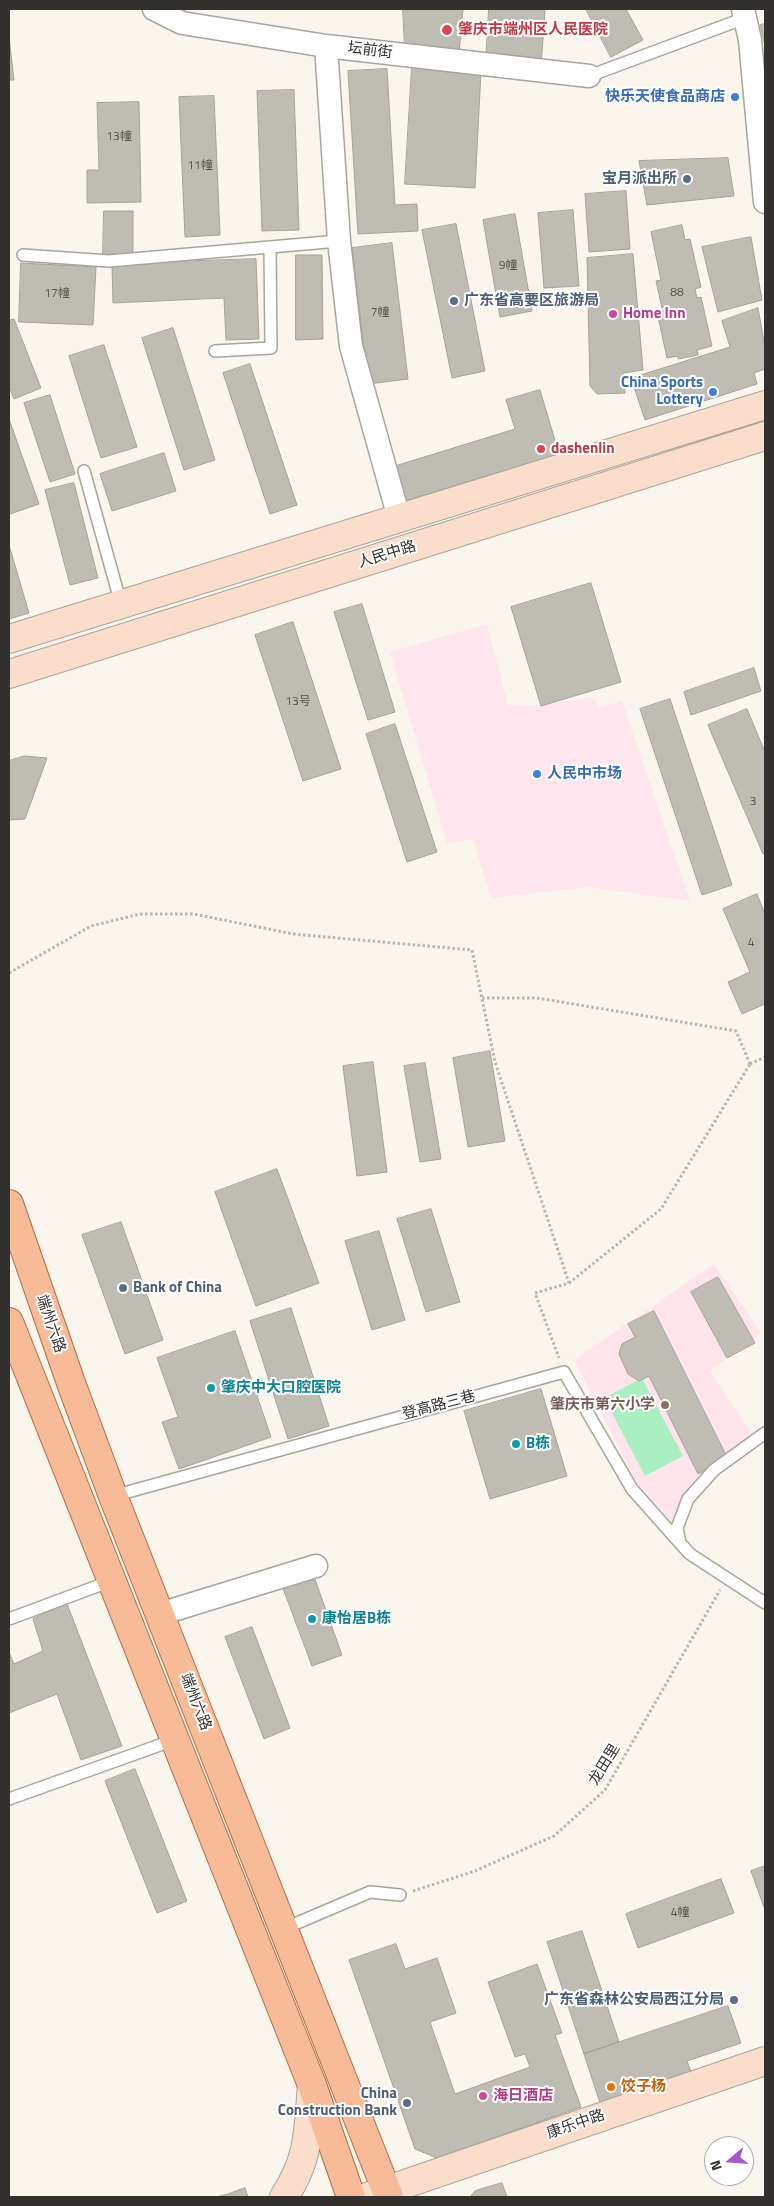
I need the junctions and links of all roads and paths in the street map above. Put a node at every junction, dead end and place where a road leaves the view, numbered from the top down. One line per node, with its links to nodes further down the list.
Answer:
1 (154, 9): 3 (street, 坛前街)
2 (744, 14): 4 (lane); 5 (street)
3 (326, 46): 4 (street, 坛前街); 6 (street)
4 (589, 76)
5 (765, 202)
6 (339, 242): 7 (lane); 13 (street)
7 (270, 247): 8 (lane); 9 (lane)
8 (23, 255)
9 (215, 352)
10 (765, 405): 13 (main road, 人民中路)
11 (765, 436): 16 (main road, 人民中路)
12 (84, 471): 14 (lane)
13 (399, 518): 14 (main road, 人民中路)
14 (121, 604): 15 (main road, 人民中路)
15 (9, 639)
16 (9, 674)
17 (9, 973): 18 (path)
18 (482, 998): 20 (path); 22 (path)
19 (765, 1058): 20 (path)
20 (750, 1064): 22 (path)
21 (9, 1204): 26 (main road, 端州六路)
22 (569, 1283): 24 (path)
23 (9, 1322): 30 (main road)
24 (564, 1372): 26 (lane, 登高路三巷); 27 (lane)
25 (765, 1433): 27 (lane)
26 (113, 1496): 32 (main road, 端州六路)
27 (680, 1543): 29 (lane)
28 (316, 1566): 32 (street)
29 (727, 1576): 31 (lane); 36 (path, 龙田里)
30 (111, 1581): 33 (lane); 34 (main road)
31 (765, 1603)
32 (160, 1614): 37 (main road, 端州六路)
33 (9, 1619)
34 (174, 1740): 35 (lane); 40 (main road)
35 (9, 1799)
36 (400, 1895): 37 (lane)
37 (283, 1929): 41 (main road, 端州六路)
38 (765, 2061): 41 (main road, 康乐中路)
39 (765, 2081): 44 (main road, 康乐中路)
40 (312, 2085): 42 (main road); 43 (main road)
41 (381, 2195)
42 (284, 2197)
43 (351, 2197)
44 (423, 2197)

